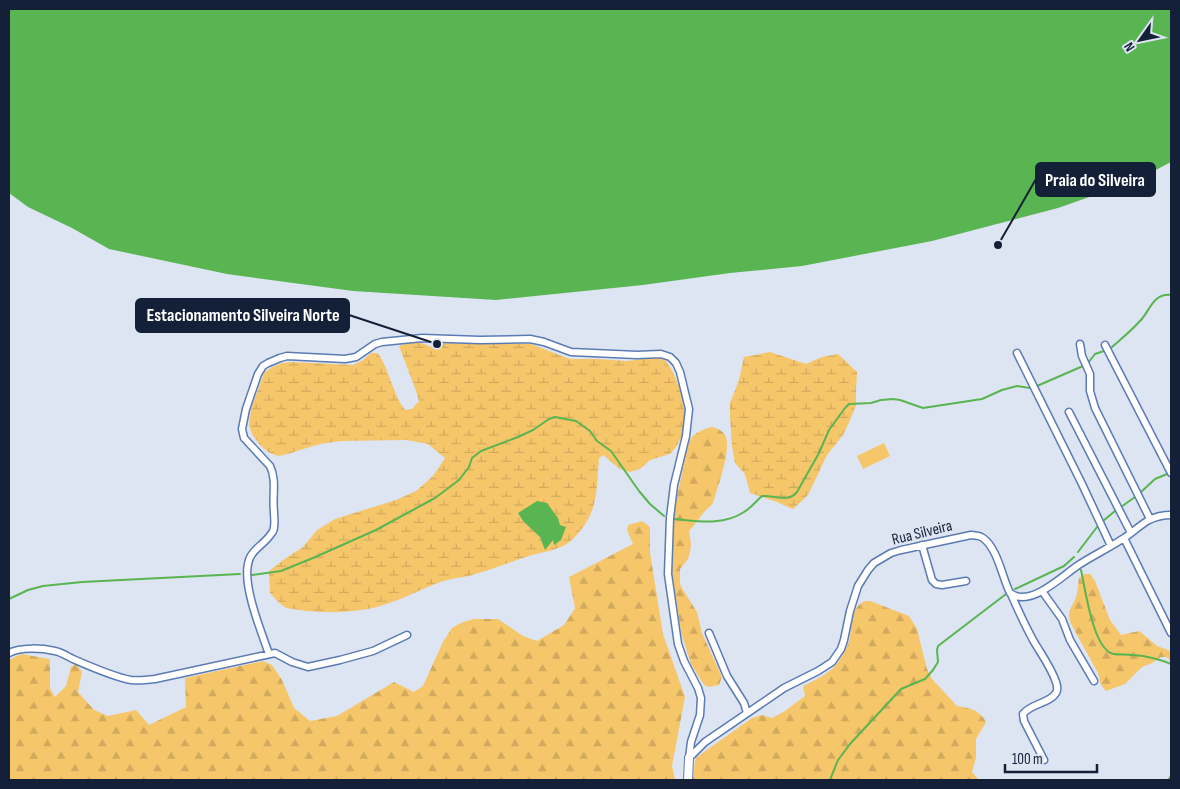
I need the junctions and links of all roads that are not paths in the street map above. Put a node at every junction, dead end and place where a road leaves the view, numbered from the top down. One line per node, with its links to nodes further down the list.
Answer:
1 (1080, 344): 7 (street)
2 (1105, 345): 5 (street)
3 (1017, 353): 11 (street)
4 (1069, 412): 8 (street)
5 (1171, 473)
6 (1171, 515): 7 (street)
7 (1150, 519): 8 (street)
8 (1131, 533): 9 (street)
9 (1124, 538): 11 (street); 16 (street)
10 (922, 545): 12 (street); 14 (street, Rua Silveira); 21 (street, Rua Silveira)
11 (1111, 546): 13 (street)
12 (966, 581)
13 (1042, 591): 14 (street); 20 (street)
14 (1010, 593): 23 (street)
15 (709, 633): 21 (street)
16 (1171, 633)
17 (407, 635): 19 (street)
18 (9, 653): 19 (street)
19 (269, 654): 22 (street)
20 (1094, 681)
21 (748, 713): 22 (street, Rua Silveira)
22 (689, 758): 24 (street)
23 (1044, 760)
24 (688, 780)

